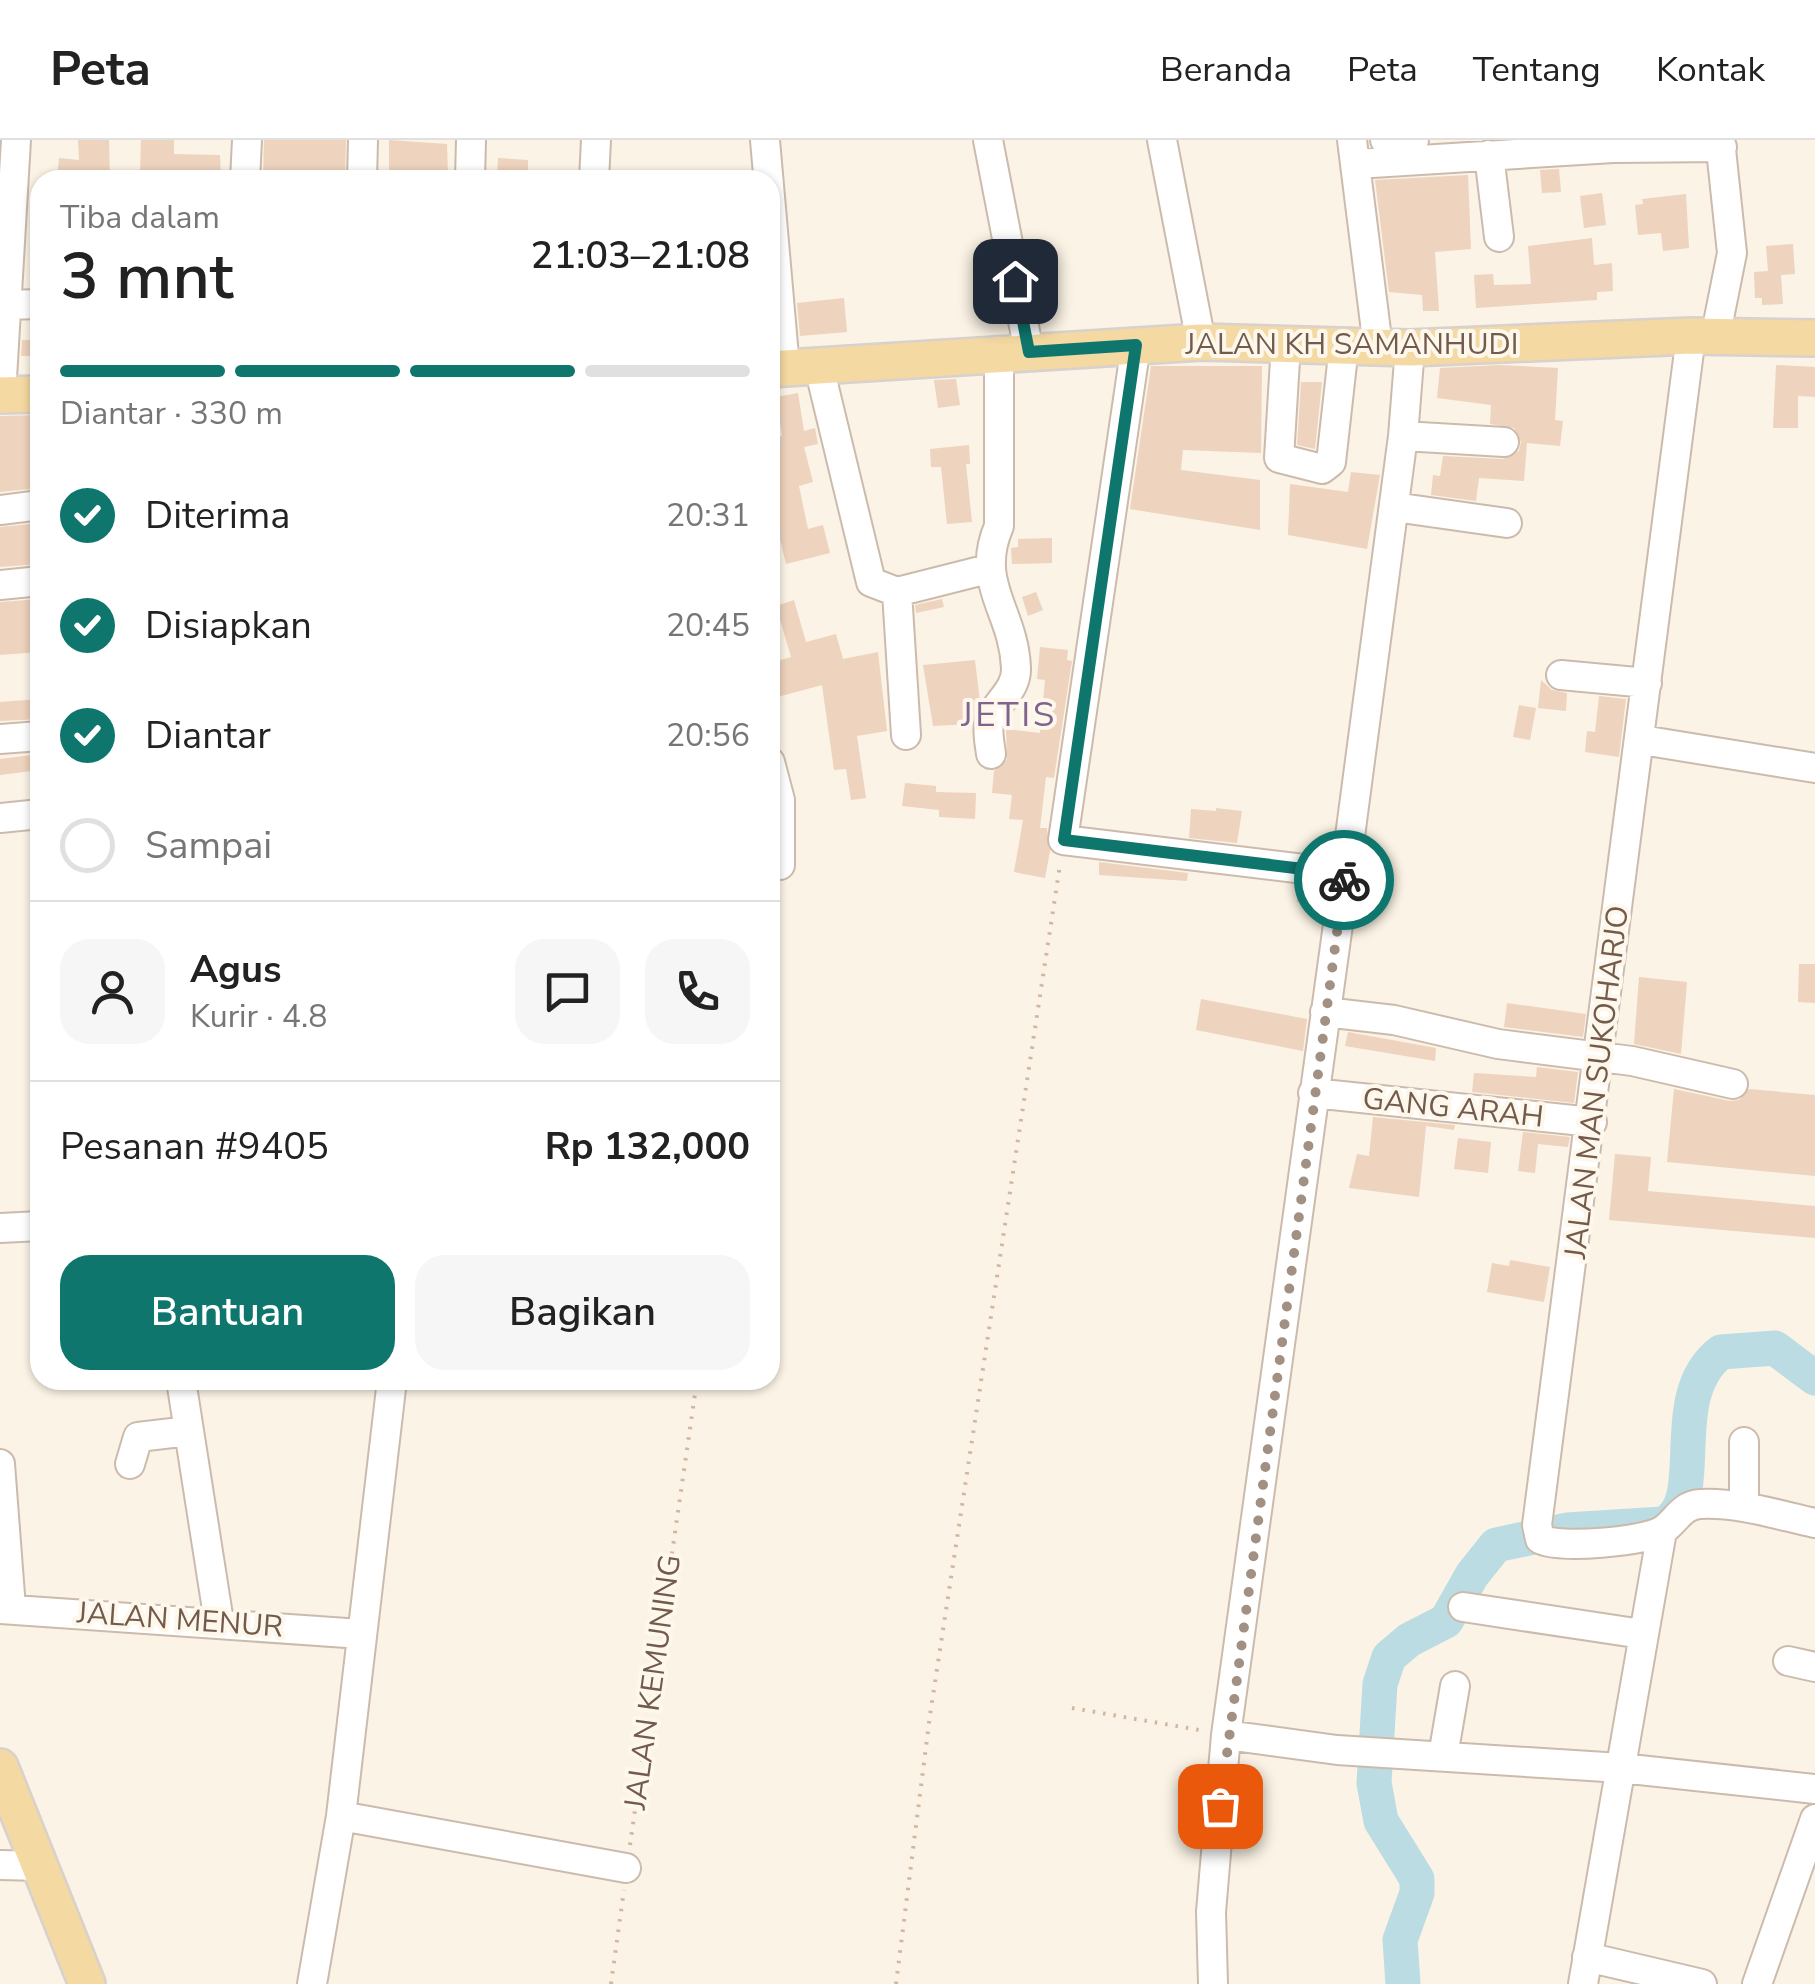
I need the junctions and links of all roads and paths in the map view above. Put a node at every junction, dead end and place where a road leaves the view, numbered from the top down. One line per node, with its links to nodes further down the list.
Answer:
1 (16, 140): 22 (street)
2 (247, 140): 14 (street)
3 (363, 140): 15 (street)
4 (471, 140): 16 (street)
5 (596, 140): 17 (street)
6 (766, 140): 18 (street)
7 (988, 140): 29 (street)
8 (1162, 140): 25 (street)
9 (1385, 140): 10 (street)
10 (1414, 140)
11 (1721, 144): 13 (street); 23 (street, JALAN MAN SUKOHARJO)
12 (1354, 152): 13 (street); 28 (street)
13 (1489, 156): 19 (street)
14 (246, 170)
15 (362, 170)
16 (470, 170)
17 (594, 170)
18 (769, 170)
19 (1500, 236)
20 (780, 268): 30 (street)
21 (30, 304): 22 (street)
22 (6, 305): 32 (street)
23 (1703, 337): 24 (main road, JALAN KH SAMANHUDI); 28 (main road, JALAN KH SAMANHUDI); 44 (street, JALAN MAN SUKOHARJO)
24 (1815, 338)
25 (1201, 342): 26 (main road, JALAN KH SAMANHUDI); 27 (main road, JALAN KH SAMANHUDI)
26 (1286, 344): 28 (main road, JALAN KH SAMANHUDI); 28 (street)
27 (1136, 345): 29 (main road, JALAN KH SAMANHUDI); 54 (street)
28 (1377, 347): 33 (street)
29 (1014, 351): 30 (main road, JALAN KH SAMANHUDI); 39 (street)
30 (791, 368): 42 (street)
31 (30, 394): 32 (main road)
32 (0, 395)
33 (1403, 436): 34 (street); 36 (street)
34 (1504, 442)
35 (30, 506): 37 (street)
36 (1394, 506): 38 (street); 56 (street)
37 (0, 510)
38 (1507, 522)
39 (988, 569): 42 (street); 49 (street)
40 (30, 582): 41 (street)
41 (0, 585)
42 (884, 587): 45 (street)
43 (1561, 675): 44 (street)
44 (1648, 684): 48 (street, JALAN MAN SUKOHARJO)
45 (906, 735)
46 (30, 737): 47 (street)
47 (0, 739)
48 (1642, 740): 50 (street); 58 (street, JALAN MAN SUKOHARJO)
49 (992, 754)
50 (1815, 768)
51 (780, 800): 55 (street)
52 (30, 815): 53 (street)
53 (0, 818)
54 (1064, 840): 56 (street); 96 (path)
55 (780, 865)
56 (1345, 874): 57 (street)
57 (1325, 1012): 58 (street); 60 (street)
58 (1600, 1056): 59 (street); 61 (street, JALAN MAN SUKOHARJO)
59 (1732, 1084)
60 (1313, 1093): 61 (street, GANG ARAH); 81 (street)
61 (1592, 1122): 73 (street, JALAN MAN SUKOHARJO)
62 (30, 1226): 63 (street)
63 (0, 1228)
64 (183, 1390): 67 (street)
65 (391, 1390): 77 (street)
66 (696, 1390): 91 (path, JALAN KEMUNING)
67 (189, 1432): 70 (street); 76 (street)
68 (1744, 1442): 71 (street)
69 (0, 1464): 75 (street)
70 (130, 1464)
71 (1744, 1507): 72 (street, JALAN MAN SUKOHARJO); 73 (street, JALAN MAN SUKOHARJO)
72 (1815, 1523)
73 (1662, 1531): 78 (street)
74 (1464, 1606): 78 (street)
75 (6, 1608): 76 (street, JALAN MENUR)
76 (219, 1622): 77 (street, JALAN MENUR)
77 (361, 1634): 86 (street)
78 (1642, 1634): 84 (street)
79 (1455, 1686): 82 (street)
80 (1072, 1708): 81 (path)
81 (1226, 1735): 82 (street); 97 (street)
82 (1443, 1756): 84 (street)
83 (0, 1767): 90 (main road)
84 (1621, 1768): 85 (street); 92 (street)
85 (1815, 1790)
86 (341, 1816): 91 (street); 94 (street)
87 (1815, 1819): 88 (street)
88 (1808, 1858): 99 (street)
89 (0, 1866): 90 (street)
90 (41, 1866): 93 (main road)
91 (626, 1868): 95 (path, JALAN KEMUNING)
92 (1585, 1970): 98 (street)
93 (87, 1984)
94 (312, 1984)
95 (611, 1984)
96 (896, 1984)
97 (1213, 1984)
98 (1702, 1984)
99 (1758, 1984)

